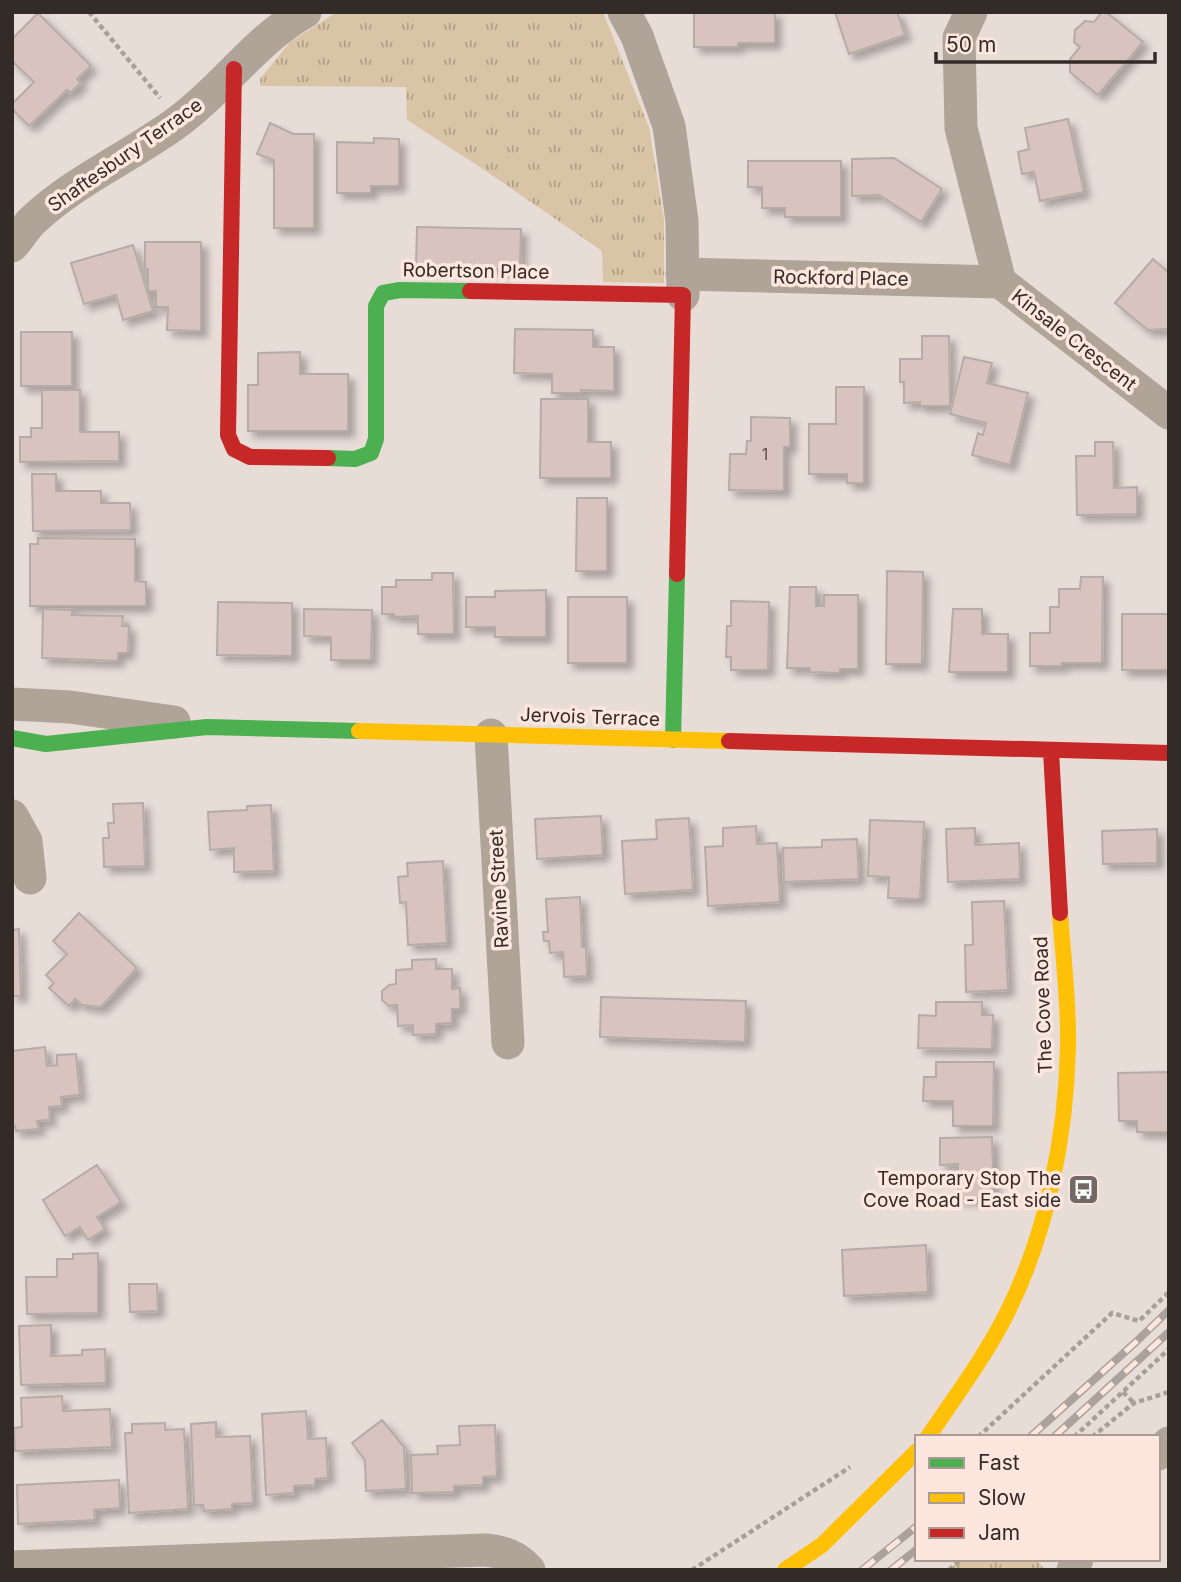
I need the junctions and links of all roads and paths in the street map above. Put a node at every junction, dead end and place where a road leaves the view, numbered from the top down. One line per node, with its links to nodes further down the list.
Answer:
1 (89, 12): 6 (path)
2 (305, 12): 5 (street, Shaftesbury Terrace)
3 (624, 12): 9 (street)
4 (971, 12): 8 (street, Kinsale Crescent)
5 (233, 69): 6 (street, Shaftesbury Terrace); 9 (street, Robertson Place)
6 (179, 121): 7 (street, Shaftesbury Terrace)
7 (12, 246)
8 (1000, 282): 9 (street, Rockford Place); 10 (street, Kinsale Crescent)
9 (682, 285): 15 (street)
10 (1169, 413)
11 (12, 704): 12 (street)
12 (207, 727): 13 (street, Jervois Terrace); 14 (street, Jervois Terrace)
13 (491, 735): 15 (street, Jervois Terrace); 20 (street, Ravine Street)
14 (12, 738)
15 (673, 740): 16 (street, Jervois Terrace)
16 (1051, 751): 17 (street, Jervois Terrace); 26 (street, The Cove Road)
17 (1169, 753)
18 (12, 816): 19 (street)
19 (30, 878)
20 (508, 1043)
21 (1169, 1292): 27 (path)
22 (1169, 1349): 23 (path)
23 (1123, 1392): 25 (path); 28 (path)
24 (1169, 1392): 25 (path)
25 (1134, 1403): 29 (path)
26 (929, 1435)
27 (980, 1435)
28 (1076, 1435)
29 (1094, 1435)
30 (915, 1453): 35 (street)
31 (862, 1460): 34 (path)
32 (12, 1567): 33 (street)
33 (529, 1570)
34 (692, 1570)
35 (785, 1570)

